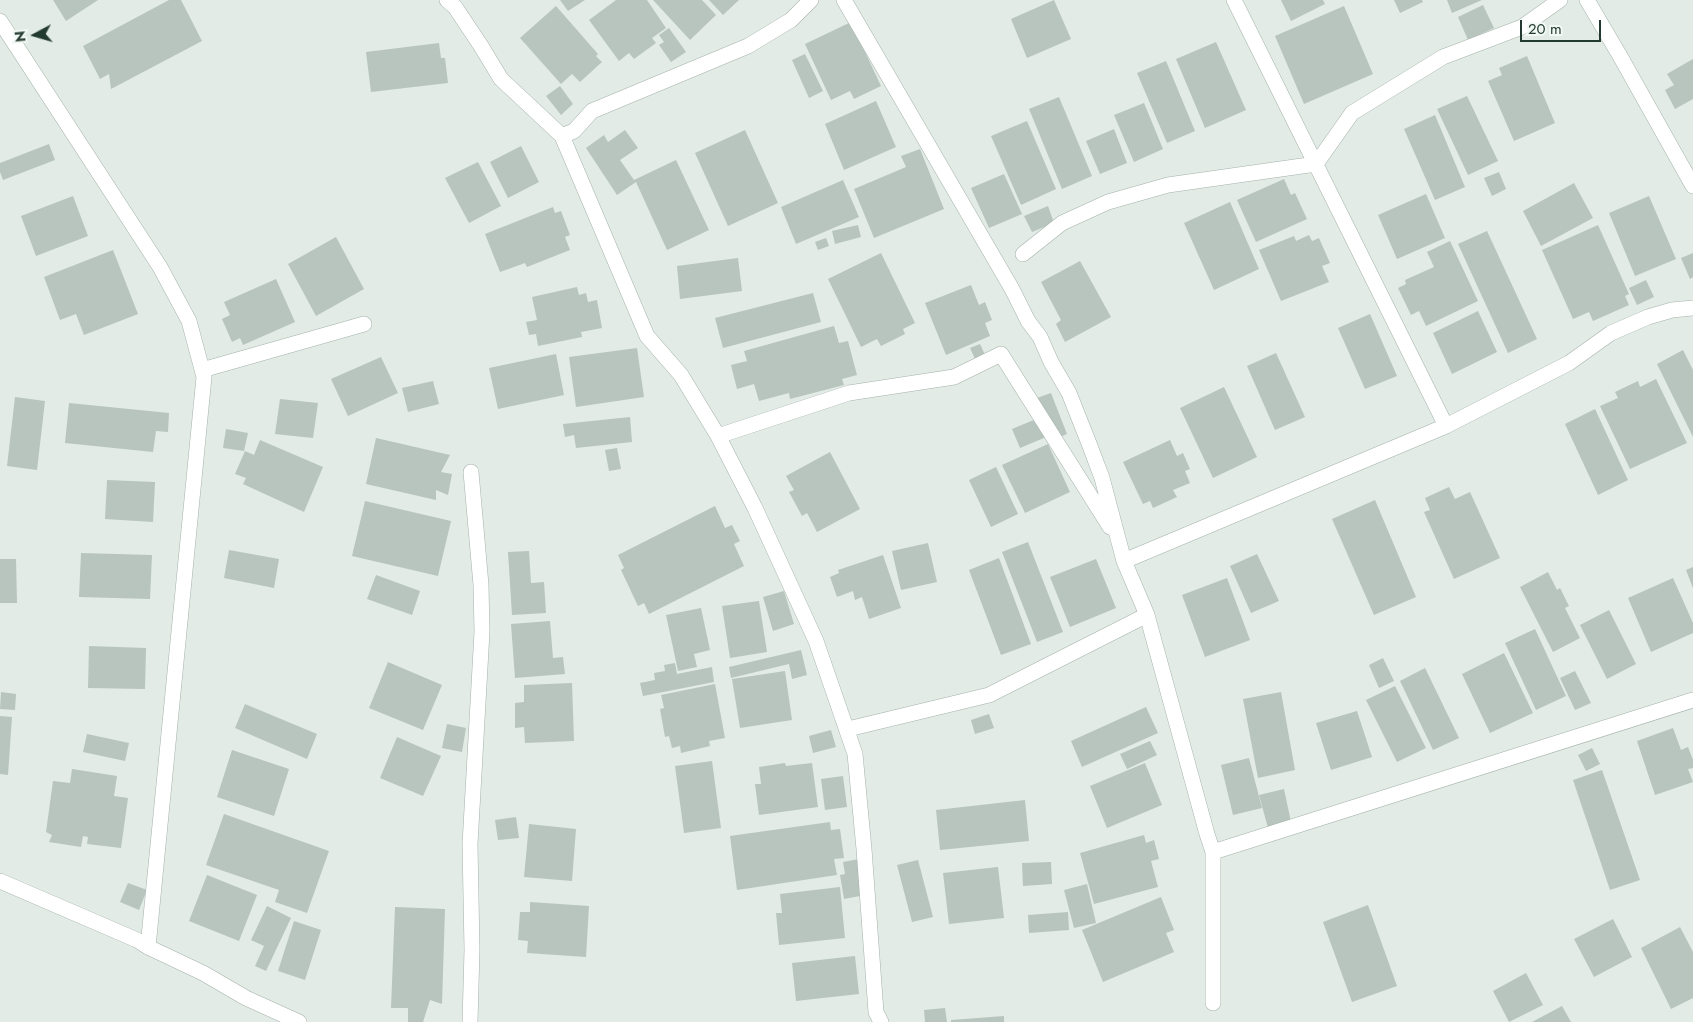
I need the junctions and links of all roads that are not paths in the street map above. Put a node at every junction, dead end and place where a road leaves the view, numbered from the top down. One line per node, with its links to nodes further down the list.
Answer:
1 (447, 0): 9 (street)
2 (812, 0): 9 (street)
3 (844, 0): 20 (street)
4 (1234, 0): 10 (street)
5 (1560, 0): 10 (street)
6 (1587, 0): 12 (street)
7 (0, 21): 16 (street)
8 (1654, 106): 11 (street)
9 (562, 136): 18 (street)
10 (1316, 164): 13 (street); 17 (street)
11 (1693, 172)
12 (1693, 186)
13 (1023, 254)
14 (1693, 308): 17 (street)
15 (364, 324): 16 (street)
16 (202, 370): 27 (street)
17 (1446, 426): 21 (street)
18 (718, 436): 20 (street); 24 (street)
19 (471, 472): 30 (street)
20 (1119, 540): 21 (street)
21 (1124, 560): 22 (street)
22 (1147, 616): 24 (street); 25 (street)
23 (1693, 700): 25 (street)
24 (848, 729): 31 (street)
25 (1214, 852): 28 (street)
26 (0, 881): 27 (street)
27 (148, 947): 29 (street)
28 (1213, 1003)
29 (299, 1022)
30 (470, 1022)
31 (881, 1022)

